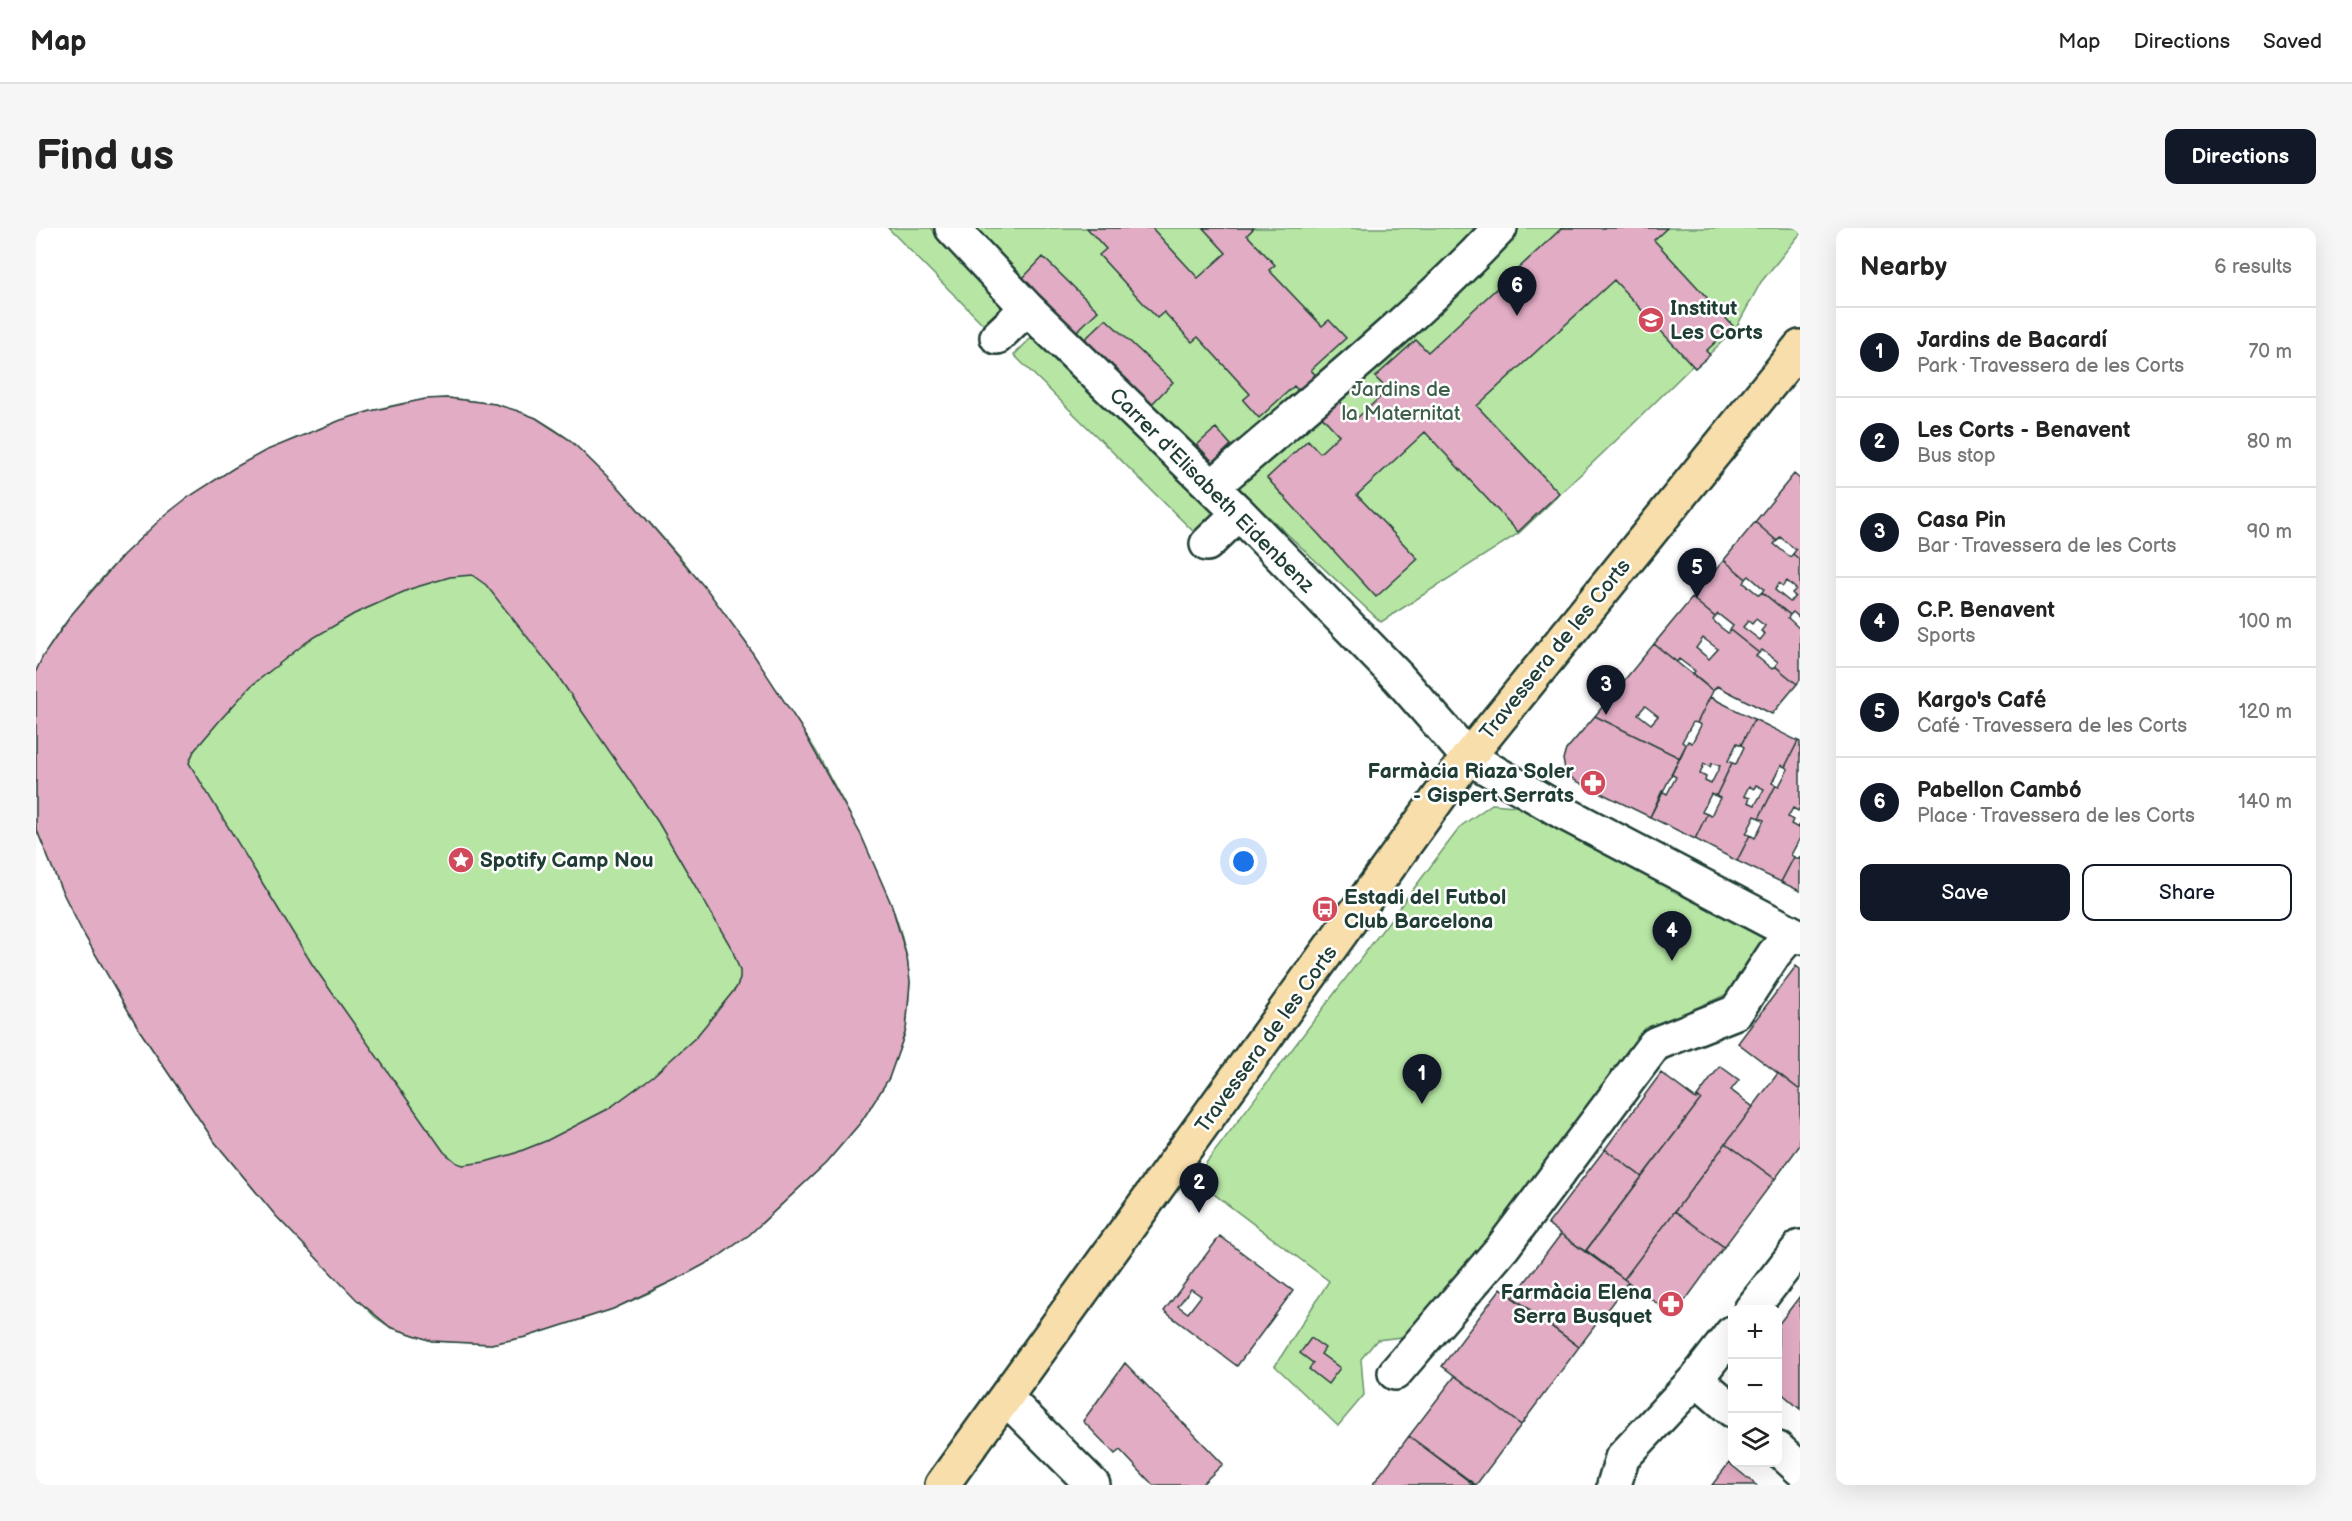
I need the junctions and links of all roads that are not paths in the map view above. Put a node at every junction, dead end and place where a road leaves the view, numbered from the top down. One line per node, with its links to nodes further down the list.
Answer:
1 (952, 228): 3 (street, Carrer d'Elisabeth Eidenbenz)
2 (1500, 228): 6 (street)
3 (1027, 308): 4 (street); 6 (street, Carrer d'Elisabeth Eidenbenz)
4 (997, 337)
5 (1800, 347): 9 (main road, Travessera de les Corts)
6 (1212, 487): 7 (street, Carrer d'Elisabeth Eidenbenz)
7 (1239, 513): 8 (street); 9 (street, Carrer d'Elisabeth Eidenbenz)
8 (1207, 544)
9 (1467, 757): 10 (street, Carrer d'Elisabeth Eidenbenz); 16 (main road, Travessera de les Corts)
10 (1796, 935): 14 (street)
11 (1800, 1247): 12 (street)
12 (1755, 1305)
13 (1728, 1337): 15 (street)
14 (1395, 1373)
15 (1696, 1379): 17 (street); 22 (street)
16 (1006, 1398): 20 (main road, Travessera de les Corts); 21 (street)
17 (1728, 1407)
18 (1782, 1452): 19 (street)
19 (1800, 1468)
20 (942, 1485)
21 (1093, 1485)
22 (1614, 1485)

